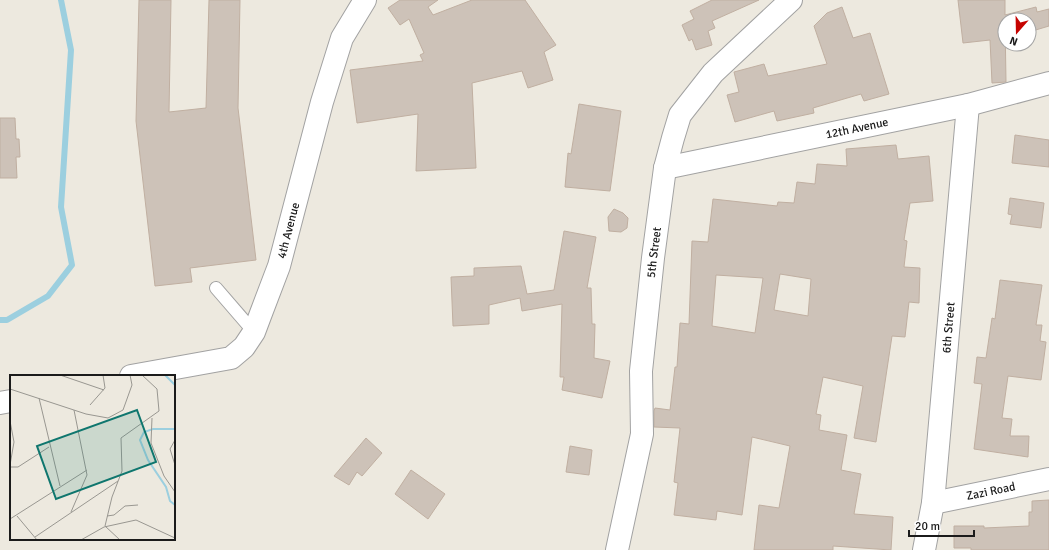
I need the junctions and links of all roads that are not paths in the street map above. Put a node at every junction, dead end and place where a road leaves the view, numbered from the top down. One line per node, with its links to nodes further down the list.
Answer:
1 (365, 0): 7 (street, 4th Avenue)
2 (791, 0): 5 (street, 5th Street)
3 (1049, 83): 4 (street, 12th Avenue)
4 (968, 105): 5 (street, 12th Avenue); 12 (street, 6th Street)
5 (664, 168): 13 (street, 5th Street)
6 (216, 288): 7 (lane)
7 (254, 332): 8 (street, 4th Avenue)
8 (137, 375)
9 (10, 401): 10 (street)
10 (0, 403)
11 (1049, 479): 12 (street, Zazi Road)
12 (933, 503): 14 (street, 6th Street)
13 (617, 550)
14 (924, 550)

